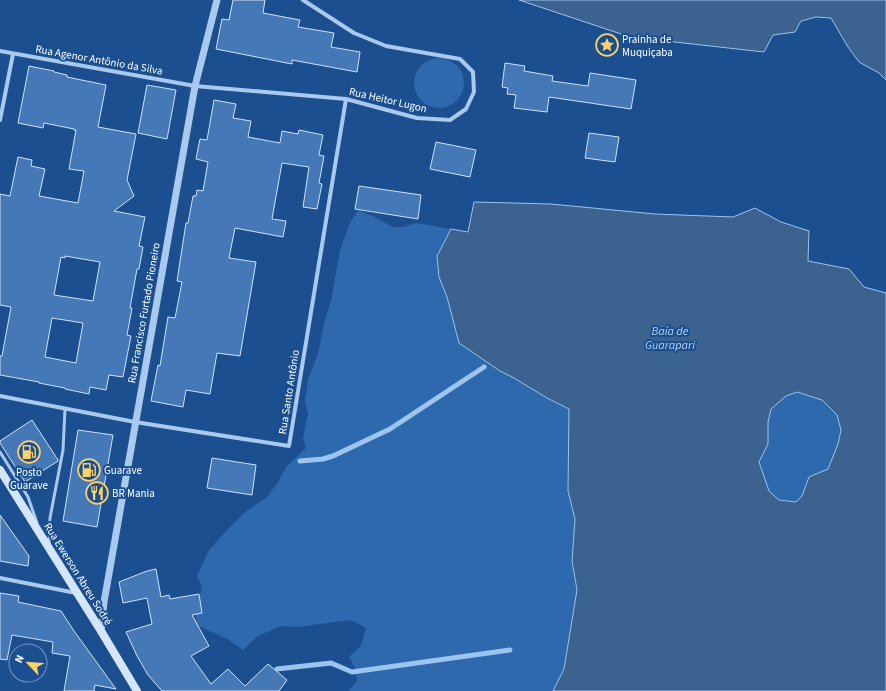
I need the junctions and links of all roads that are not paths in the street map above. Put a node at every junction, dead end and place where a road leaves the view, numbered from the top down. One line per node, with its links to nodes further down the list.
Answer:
1 (217, 0): 5 (street, Rua Francisco Furtado Pioneiro)
2 (303, 0): 6 (street, Rua Heitor Lugon)
3 (0, 51): 4 (street, Rua Agenor Antônio da Silva)
4 (13, 54): 5 (street, Rua Agenor Antônio da Silva); 7 (street)
5 (195, 86): 6 (street, Rua Heitor Lugon); 10 (street, Rua Francisco Furtado Pioneiro)
6 (346, 99): 10 (street, Rua Santo Antônio)
7 (0, 120)
8 (0, 396): 9 (street, Rua Santo Antônio)
9 (65, 408): 10 (street, Rua Santo Antônio); 14 (lane)
10 (135, 422): 17 (street, Rua Francisco Furtado Pioneiro)
11 (0, 452): 13 (lane)
12 (0, 470): 13 (main road, Rua Ewerson Abreu Sodré)
13 (41, 536): 14 (main road, Rua Ewerson Abreu Sodré)
14 (49, 548): 16 (main road, Rua Ewerson Abreu Sodré)
15 (0, 578): 16 (street)
16 (76, 593): 17 (main road, Rua Ewerson Abreu Sodré)
17 (101, 631): 18 (main road, Rua Ewerson Abreu Sodré)
18 (137, 691)

